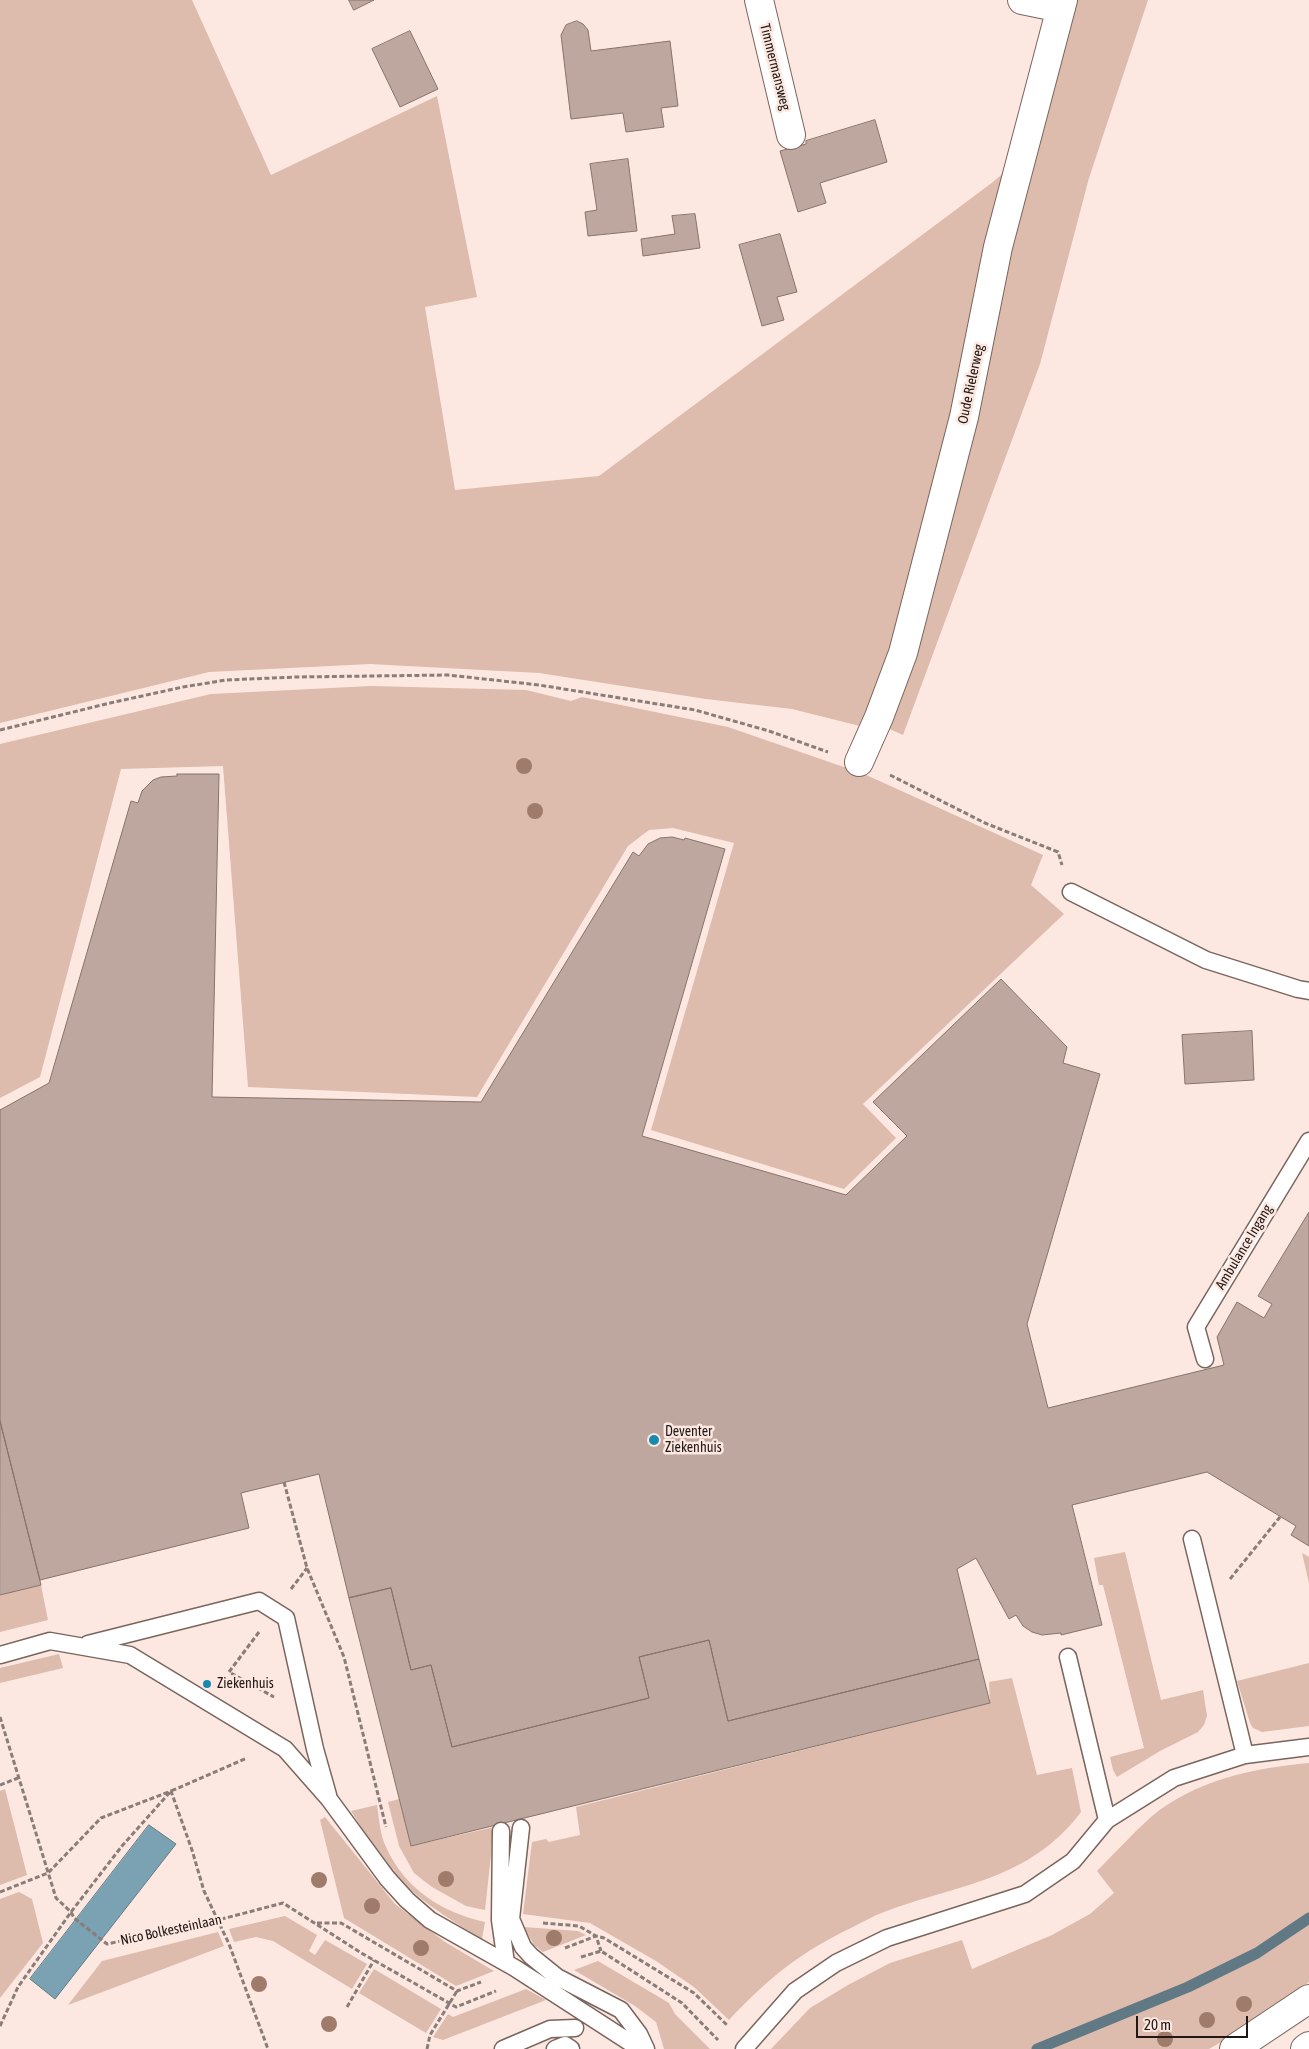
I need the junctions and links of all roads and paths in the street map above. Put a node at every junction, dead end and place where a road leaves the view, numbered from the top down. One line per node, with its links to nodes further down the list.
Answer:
1 (759, 0): 4 (street, Timmermansweg)
2 (1022, 0): 3 (street)
3 (1062, 4): 6 (street, Oude Rielerweg)
4 (792, 135)
5 (0, 730): 6 (path)
6 (859, 762): 7 (path)
7 (1071, 892): 8 (lane)
8 (1309, 991)
9 (1309, 1141): 10 (lane, Ambulance Ingang)
10 (1205, 1359)
11 (284, 1482): 14 (path)
12 (1280, 1517): 15 (path)
13 (1192, 1539): 15 (lane)
14 (307, 1568): 16 (path); 31 (path)
15 (1209, 1605): 24 (lane)
16 (276, 1610): 17 (lane); 20 (path); 28 (lane)
17 (80, 1646): 18 (lane); 22 (lane)
18 (0, 1655)
19 (1068, 1657): 29 (lane)
20 (276, 1698)
21 (0, 1717): 25 (path, Nico Bolkesteinlaan)
22 (268, 1739): 27 (path); 28 (lane)
23 (1309, 1747): 24 (lane)
24 (1245, 1756): 29 (lane)
25 (18, 1778): 26 (path); 33 (path, Nico Bolkesteinlaan)
26 (0, 1784)
27 (171, 1792): 33 (path); 35 (path); 37 (path)
28 (329, 1799): 41 (lane)
29 (1107, 1820): 55 (lane)
30 (521, 1828): 36 (lane)
31 (387, 1830)
32 (501, 1831): 41 (lane)
33 (48, 1873): 34 (path); 35 (path, Nico Bolkesteinlaan)
34 (0, 1892)
35 (71, 1912): 37 (path, Nico Bolkesteinlaan); 45 (path)
36 (511, 1919): 39 (path); 54 (lane)
37 (218, 1920): 38 (path, Nico Bolkesteinlaan); 48 (path)
38 (334, 1934)
39 (601, 1951)
40 (374, 1960): 44 (path)
41 (506, 1963): 53 (lane)
42 (457, 1991): 49 (path)
43 (1309, 1999): 56 (street)
44 (347, 2007)
45 (0, 2026)
46 (575, 2028): 50 (lane)
47 (1309, 2046): 57 (street)
48 (268, 2049)
49 (427, 2049)
50 (503, 2049)
51 (555, 2049): 52 (lane)
52 (571, 2049)
53 (640, 2049)
54 (646, 2049)
55 (744, 2049)
56 (1234, 2049)
57 (1305, 2049)

